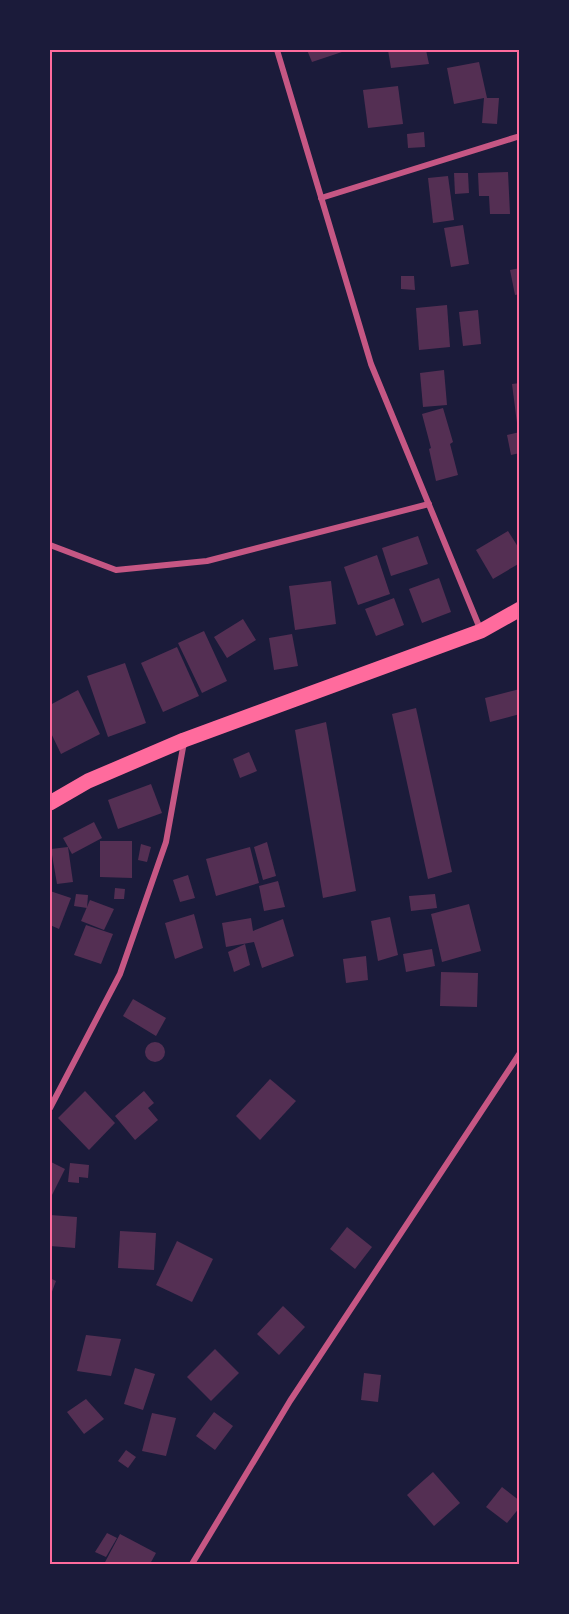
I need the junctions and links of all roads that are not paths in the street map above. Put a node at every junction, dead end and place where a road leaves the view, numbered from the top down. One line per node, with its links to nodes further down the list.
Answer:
1 (277, 50): 3 (street)
2 (519, 136): 3 (street)
3 (321, 198): 4 (street)
4 (429, 504): 5 (street); 7 (street)
5 (50, 545)
6 (519, 609): 7 (main road)
7 (481, 631): 8 (main road)
8 (184, 740): 9 (main road); 11 (street)
9 (50, 802)
10 (519, 1053): 12 (street)
11 (50, 1108)
12 (192, 1564)

